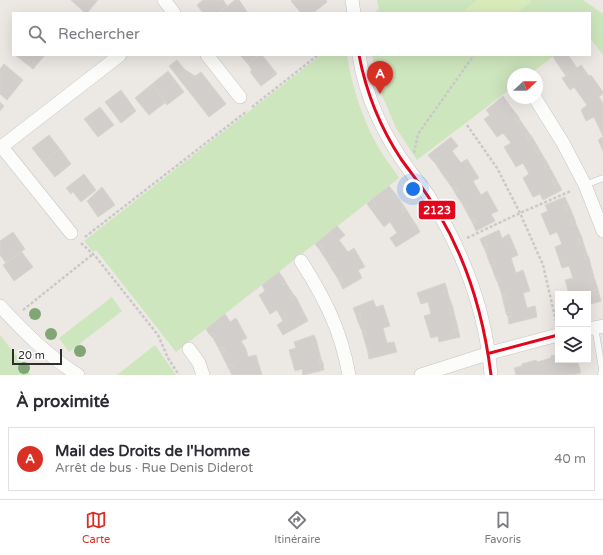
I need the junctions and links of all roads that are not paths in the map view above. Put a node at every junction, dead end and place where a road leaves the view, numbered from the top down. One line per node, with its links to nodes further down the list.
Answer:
1 (164, 0): 3 (street)
2 (352, 0): 4 (street)
3 (173, 12)
4 (354, 12)
5 (119, 56): 10 (street)
6 (208, 56): 8 (street)
7 (359, 56): 20 (street)
8 (240, 97)
9 (539, 104): 12 (street)
10 (1, 147): 14 (street)
11 (603, 178): 12 (lane)
12 (585, 185): 13 (street)
13 (603, 231)
14 (75, 237)
15 (301, 261): 23 (street)
16 (0, 306): 21 (street)
17 (595, 327): 26 (lane)
18 (555, 336): 20 (street)
19 (189, 349): 22 (street)
20 (490, 353): 24 (street); 25 (street)
21 (78, 375)
22 (203, 375)
23 (349, 375)
24 (421, 375)
25 (492, 375)
26 (601, 375)

